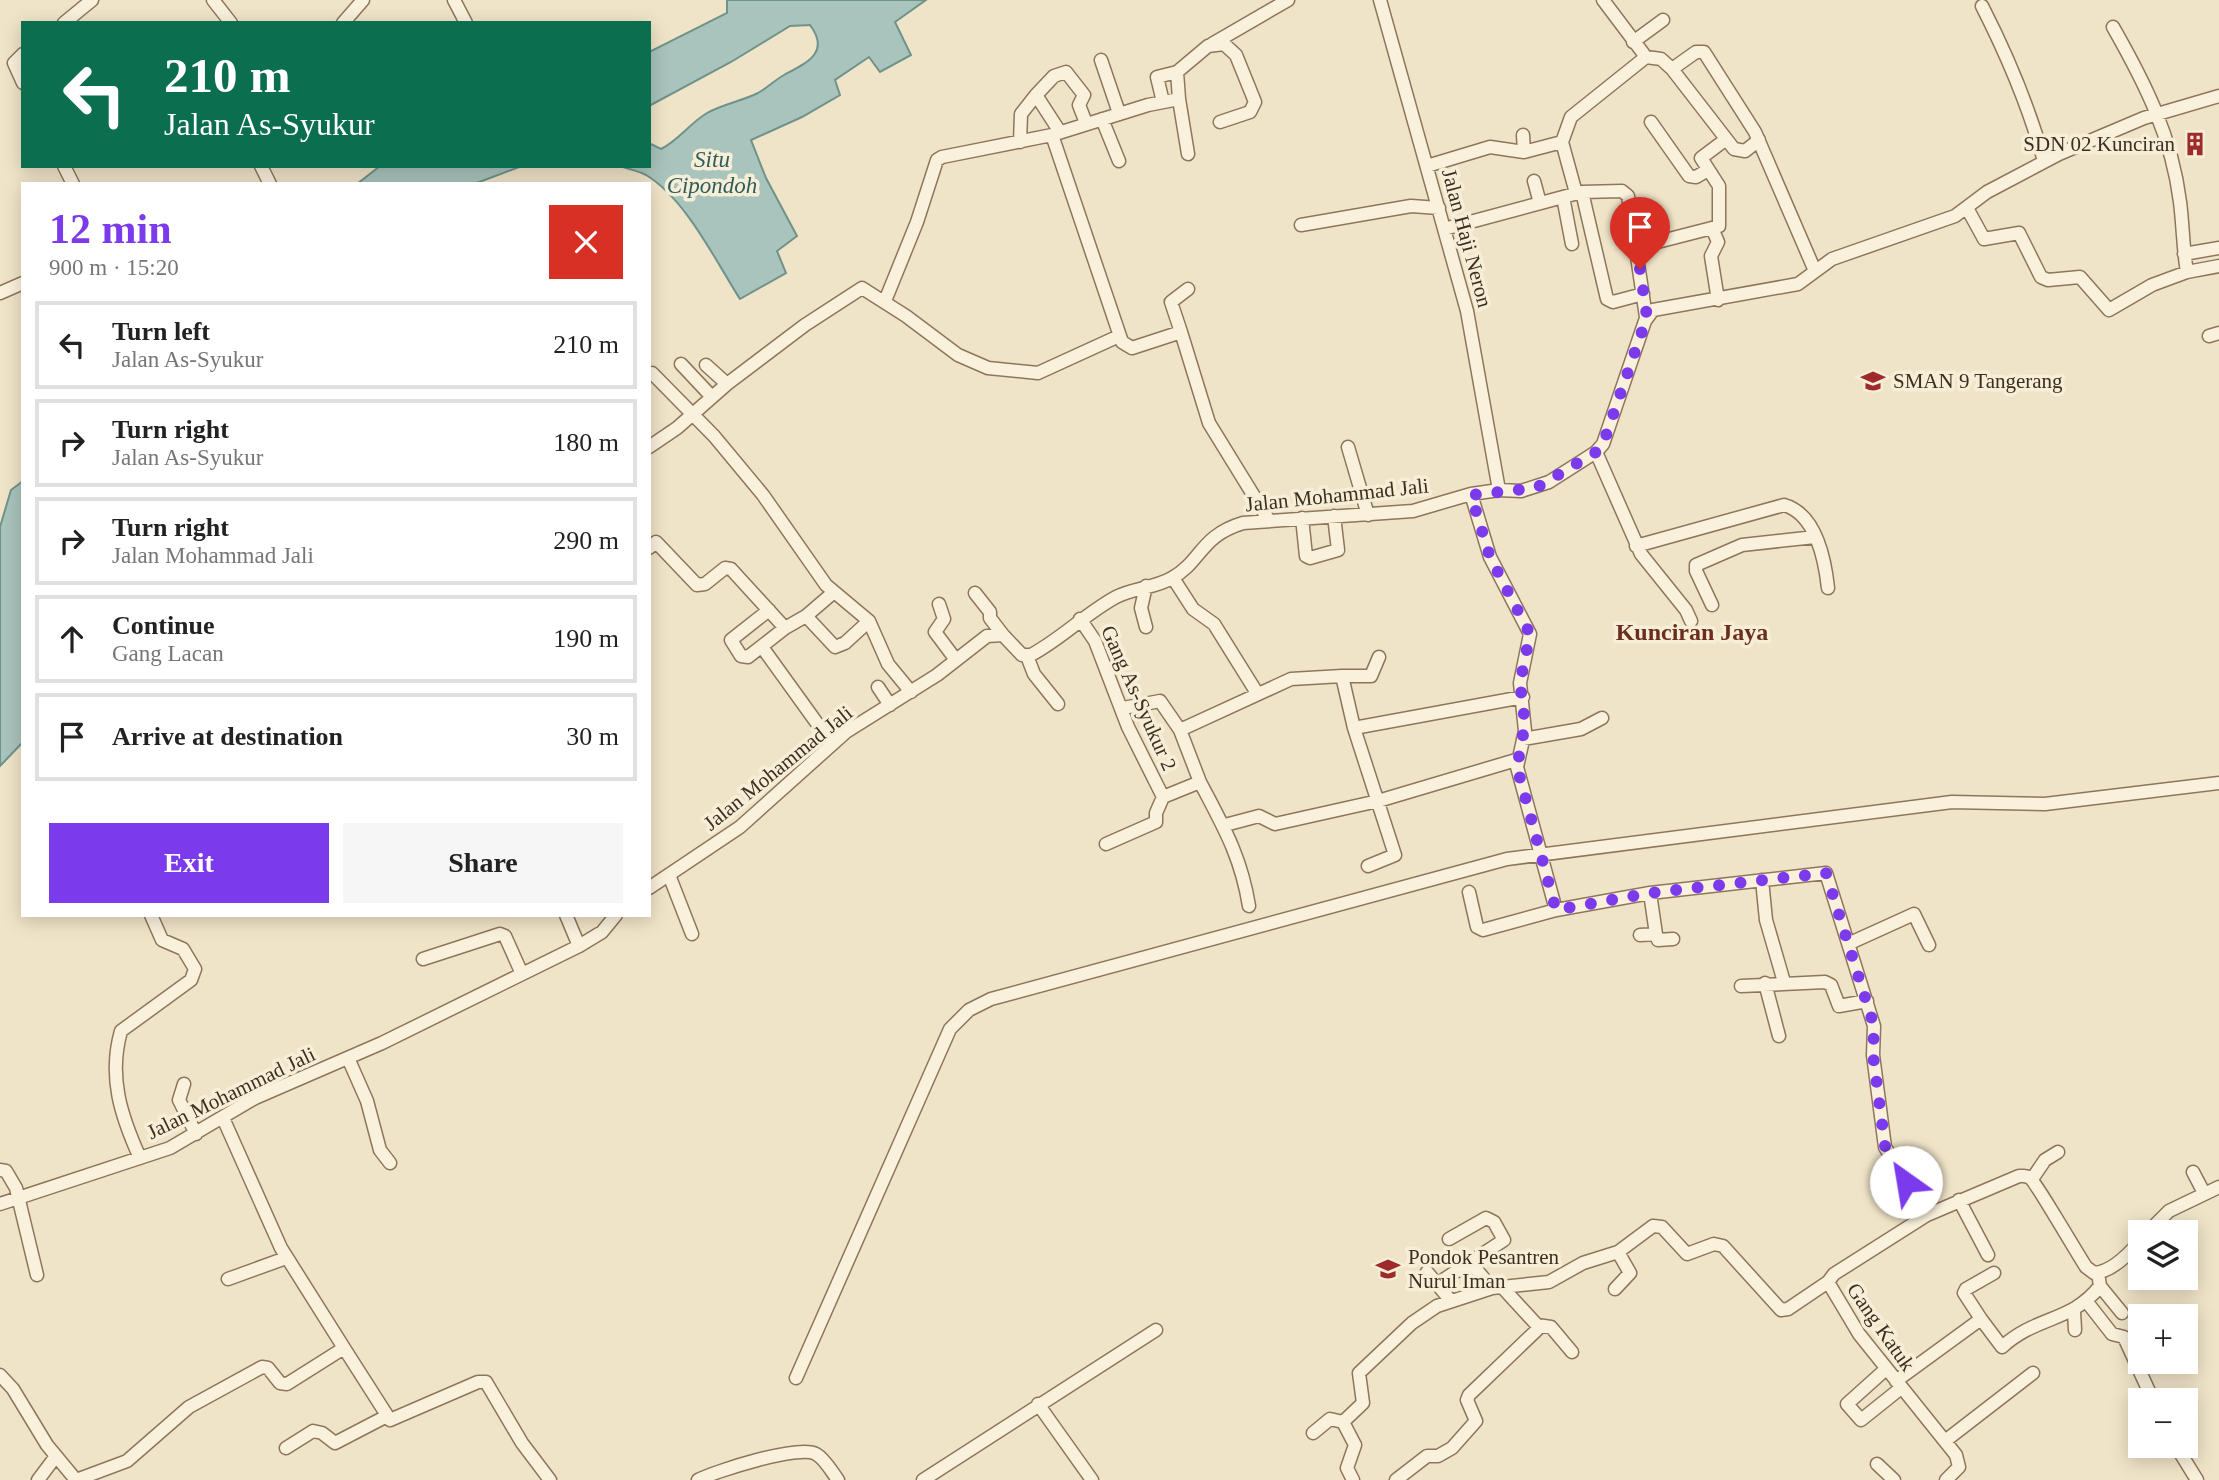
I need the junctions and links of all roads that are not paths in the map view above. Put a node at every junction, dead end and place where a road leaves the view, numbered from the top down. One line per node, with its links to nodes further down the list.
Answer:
1 (92, 0): 10 (street)
2 (213, 0): 11 (street)
3 (363, 0): 12 (street)
4 (454, 0): 13 (street)
5 (1288, 0): 16 (street)
6 (1380, 0): 43 (street, Jalan Haji Neron)
7 (1603, 0): 15 (street)
8 (1982, 6): 42 (street)
9 (1663, 20): 15 (street)
10 (66, 21)
11 (229, 21)
12 (345, 21)
13 (465, 21)
14 (2113, 27): 28 (street)
15 (1633, 42): 18 (street)
16 (1209, 46): 21 (street); 30 (street)
17 (21, 56): 22 (street)
18 (1646, 57): 20 (street); 38 (street)
19 (1101, 61): 27 (street)
20 (1672, 69): 35 (street); 36 (street)
21 (1177, 72): 25 (street); 26 (street)
22 (21, 78)
23 (1036, 95): 32 (street); 33 (street); 37 (street)
24 (2219, 96): 28 (street)
25 (1179, 99): 26 (street); 40 (street)
26 (1163, 102): 27 (street)
27 (1119, 113): 29 (street)
28 (2159, 114): 42 (street); 56 (street)
29 (1102, 119): 32 (street); 41 (street)
30 (1220, 122)
31 (1651, 122): 44 (street)
32 (1086, 123): 33 (street)
33 (1056, 134): 37 (street); 68 (street)
34 (1524, 135): 39 (street)
35 (1725, 140): 36 (street); 44 (street)
36 (1759, 140): 57 (street)
37 (1020, 142): 65 (street)
38 (1562, 142): 39 (street); 46 (street)
39 (1524, 152): 43 (street)
40 (1188, 154)
41 (1119, 161)
42 (2044, 162): 49 (street)
43 (1427, 166): 48 (street, Jalan Haji Neron)
44 (1708, 170): 51 (street)
45 (1534, 181): 47 (street)
46 (1573, 194): 47 (street); 53 (street); 54 (street); 63 (street)
47 (1540, 203): 52 (street)
48 (1439, 208): 50 (street); 52 (street, Jalan Haji Neron)
49 (1967, 208): 57 (street); 59 (street)
50 (1301, 225)
51 (1712, 228): 54 (street); 64 (street)
52 (1444, 229): 78 (street, Jalan Haji Neron)
53 (1572, 244)
54 (1638, 247): 63 (street)
55 (2219, 248): 56 (street)
56 (2184, 254): 59 (street)
57 (1815, 271): 64 (street)
58 (2216, 271): 59 (street)
59 (2187, 272)
60 (21, 284): 62 (street)
61 (1188, 289): 67 (street)
62 (0, 293)
63 (1643, 294): 66 (street)
64 (1718, 300): 66 (street)
65 (885, 301): 68 (street); 72 (street)
66 (1647, 317): 77 (street)
67 (1181, 332): 68 (street); 83 (street)
68 (1119, 336)
69 (681, 364): 73 (street)
70 (706, 365): 72 (street)
71 (652, 373): 74 (street)
72 (727, 384): 73 (street)
73 (712, 397): 74 (street)
74 (693, 415): 75 (street); 90 (street)
75 (651, 446)
76 (1348, 447): 80 (street)
77 (1596, 452): 78 (street, Jalan Mohammad Jali); 86 (street)
78 (1499, 490): 79 (street, Jalan Mohammad Jali)
79 (1471, 495): 80 (street, Jalan Mohammad Jali); 110 (street)
80 (1368, 515): 81 (street, Jalan Mohammad Jali)
81 (1335, 516): 82 (street, Jalan Mohammad Jali); 82 (street)
82 (1302, 518): 83 (street, Jalan Mohammad Jali)
83 (1268, 519): 87 (street, Jalan Mohammad Jali)
84 (1815, 537): 86 (street); 89 (street); 93 (street)
85 (652, 541): 94 (street)
86 (1636, 547): 98 (street)
87 (1173, 578): 88 (street, Jalan Mohammad Jali); 109 (street)
88 (1146, 586): 96 (street, Jalan Mohammad Jali); 99 (street)
89 (1828, 588)
90 (834, 592): 95 (street); 97 (street)
91 (975, 593): 101 (street)
92 (939, 604): 105 (street)
93 (1712, 605)
94 (769, 610): 100 (street); 102 (street)
95 (806, 616): 97 (street); 100 (street)
96 (1080, 619): 103 (street, Jalan Mohammad Jali); 113 (street, Gang As-Syukur 2)
97 (869, 621): 108 (street)
98 (1691, 621)
99 (1146, 627)
100 (785, 628): 102 (street)
101 (1003, 635): 103 (street); 105 (street, Jalan Mohammad Jali)
102 (762, 647): 118 (street)
103 (1027, 656): 111 (street)
104 (1379, 657): 106 (street)
105 (956, 660): 108 (street, Jalan Mohammad Jali)
106 (1342, 676): 109 (street); 115 (street)
107 (878, 687): 112 (street)
108 (911, 692): 112 (street, Jalan Mohammad Jali)
109 (1256, 693): 116 (street)
110 (1523, 696): 115 (street); 117 (street)
111 (1058, 704)
112 (890, 705): 118 (street, Jalan Mohammad Jali)
113 (1123, 708): 116 (street); 122 (street, Gang As-Syukur 2)
114 (1602, 718): 117 (street)
115 (1354, 728): 123 (street)
116 (1180, 730): 120 (street)
117 (1523, 739): 119 (street)
118 (832, 744): 128 (street, Jalan Mohammad Jali)
119 (1516, 760): 123 (street); 126 (street)
120 (1200, 782): 122 (street); 124 (street)
121 (2219, 783): 126 (street)
122 (1163, 797): 125 (street, Gang As-Syukur 2)
123 (1378, 801): 124 (street); 127 (street)
124 (1225, 825): 133 (street)
125 (1106, 844)
126 (1540, 854): 134 (street); 197 (street)
127 (1368, 866)
128 (670, 875): 130 (street, Jalan Mohammad Jali); 138 (street)
129 (1762, 880): 132 (street); 142 (street); 147 (street)
130 (651, 887)
131 (1469, 892): 134 (street)
132 (1650, 893): 134 (street); 139 (street)
133 (1249, 905)
134 (1556, 910)
135 (152, 917): 157 (street)
136 (567, 917): 144 (street)
137 (614, 917): 144 (street, Jalan Mohammad Jali)
138 (692, 934)
139 (1656, 934): 140 (street); 141 (street)
140 (1640, 935)
141 (1673, 939)
142 (1850, 943): 143 (street); 150 (street)
143 (1929, 945)
144 (579, 946): 146 (street, Jalan Mohammad Jali)
145 (423, 959): 146 (street)
146 (523, 974): 152 (street, Jalan Mohammad Jali)
147 (1784, 982): 148 (street); 150 (street)
148 (1765, 983): 149 (street); 151 (street)
149 (1741, 986)
150 (1867, 1001): 167 (street)
151 (1779, 1036)
152 (348, 1058): 154 (street, Jalan Mohammad Jali); 158 (street)
153 (184, 1084): 155 (street)
154 (223, 1118): 155 (street, Jalan Mohammad Jali); 173 (street)
155 (196, 1134): 157 (street, Jalan Mohammad Jali)
156 (2058, 1152): 161 (street)
157 (140, 1157): 164 (street, Jalan Mohammad Jali)
158 (390, 1163)
159 (0, 1170): 164 (street)
160 (2193, 1172): 163 (street)
161 (2032, 1179): 165 (street, Gang Katuk); 179 (street)
162 (2219, 1187): 163 (street)
163 (2204, 1193): 168 (street)
164 (18, 1196): 166 (street, Jalan Mohammad Jali); 177 (street)
165 (1959, 1200): 167 (street, Gang Katuk); 172 (street)
166 (0, 1204)
167 (1927, 1215): 180 (street, Gang Katuk)
168 (2162, 1220)
169 (1449, 1239): 174 (street)
170 (1618, 1252): 180 (street); 182 (street); 183 (street)
171 (2128, 1254): 179 (street)
172 (1988, 1255)
173 (286, 1258): 178 (street); 192 (street)
174 (1469, 1261): 181 (street); 182 (street)
175 (1427, 1272): 181 (street)
176 (1994, 1273): 188 (street)
177 (37, 1275)
178 (228, 1279)
179 (2099, 1280): 185 (street); 187 (street)
180 (1828, 1282): 194 (street, Gang Katuk)
181 (1437, 1284): 184 (street)
182 (1497, 1288): 184 (street); 189 (street)
183 (1615, 1289)
184 (1451, 1301): 202 (street)
185 (2087, 1302): 186 (street); 199 (street)
186 (2074, 1311): 188 (street); 191 (street)
187 (2122, 1312)
188 (1981, 1319): 198 (street)
189 (1541, 1326): 193 (street); 209 (street)
190 (1156, 1330): 200 (street)
191 (2075, 1330)
192 (344, 1348): 201 (street); 211 (street)
193 (1572, 1352)
194 (1886, 1369): 198 (street, Gang Katuk); 198 (street)
195 (2033, 1373): 204 (street)
196 (0, 1375): 206 (street)
197 (796, 1378)
198 (1898, 1385): 204 (street, Gang Katuk)
199 (2147, 1388)
200 (1038, 1404): 215 (street); 216 (street)
201 (386, 1417): 205 (street); 212 (street)
202 (1343, 1422): 203 (street); 217 (street)
203 (1313, 1433)
204 (1945, 1441): 219 (street, Gang Katuk)
205 (286, 1448)
206 (56, 1456): 210 (street); 211 (street)
207 (2183, 1458): 220 (street)
208 (1877, 1464): 218 (street)
209 (1402, 1478)
210 (38, 1480)
211 (76, 1480)
212 (550, 1480)
213 (698, 1480): 214 (street)
214 (838, 1480)
215 (923, 1480)
216 (1092, 1480)
217 (1353, 1480)
218 (1894, 1480)
219 (1946, 1480)
220 (2197, 1480)

